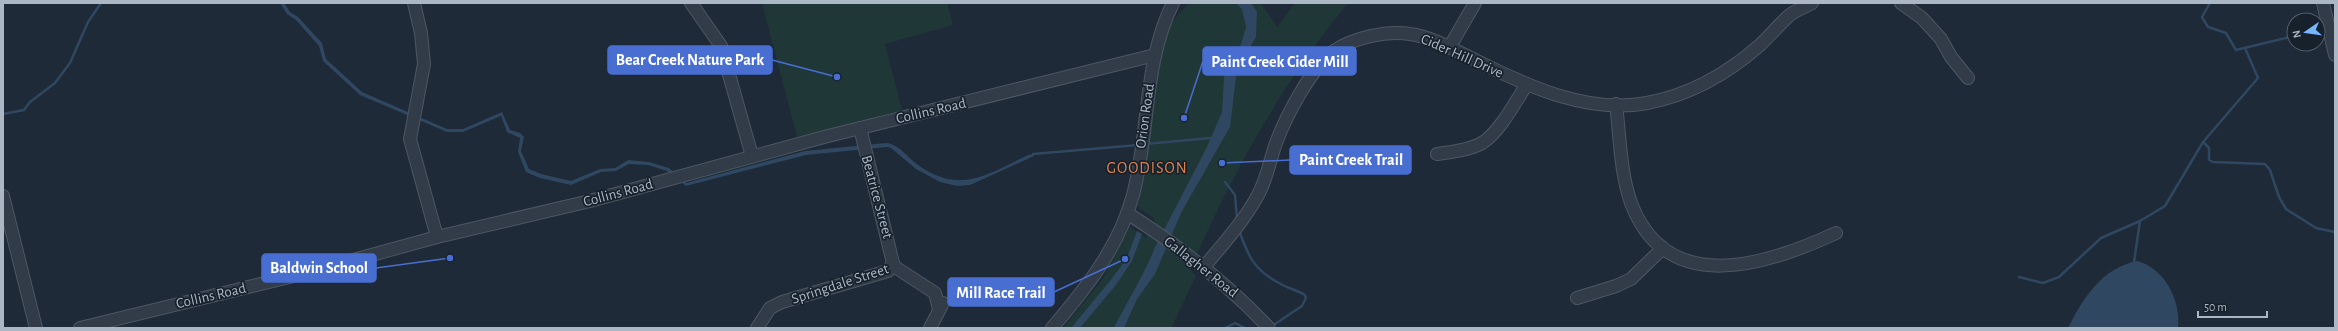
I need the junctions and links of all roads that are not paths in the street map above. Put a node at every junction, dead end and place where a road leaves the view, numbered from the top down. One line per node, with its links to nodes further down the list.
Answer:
1 (414, 3): 20 (street)
2 (691, 3): 16 (street)
3 (1173, 3): 9 (street, Orion Road)
4 (1475, 3): 8 (street)
5 (1812, 3): 13 (street, Cider Hill Drive)
6 (1901, 3): 11 (street)
7 (2323, 3): 10 (street)
8 (1449, 48): 12 (street, Cider Hill Drive); 23 (street, Cider Hill Drive)
9 (1155, 55): 14 (street, Collins Road); 18 (street, Orion Road)
10 (2335, 56)
11 (1968, 78)
12 (1528, 84): 13 (street, Cider Hill Drive); 15 (street)
13 (1616, 104): 21 (street)
14 (860, 128): 16 (street, Collins Road); 22 (street, Beatrice Street)
15 (1437, 154)
16 (752, 156): 20 (street, Collins Road)
17 (3, 196): 25 (street)
18 (1127, 214): 23 (street, Gallagher Road); 29 (street, Orion Road)
19 (1836, 233): 21 (street)
20 (437, 237): 26 (street, Collins Road)
21 (1663, 248): 24 (street)
22 (892, 265): 27 (street, Springdale Street); 28 (street, Springdale Street)
23 (1204, 266): 30 (street, Gallagher Road)
24 (1577, 298)
25 (36, 328)
26 (80, 328)
27 (757, 328)
28 (930, 328)
29 (1052, 328)
30 (1269, 328)

